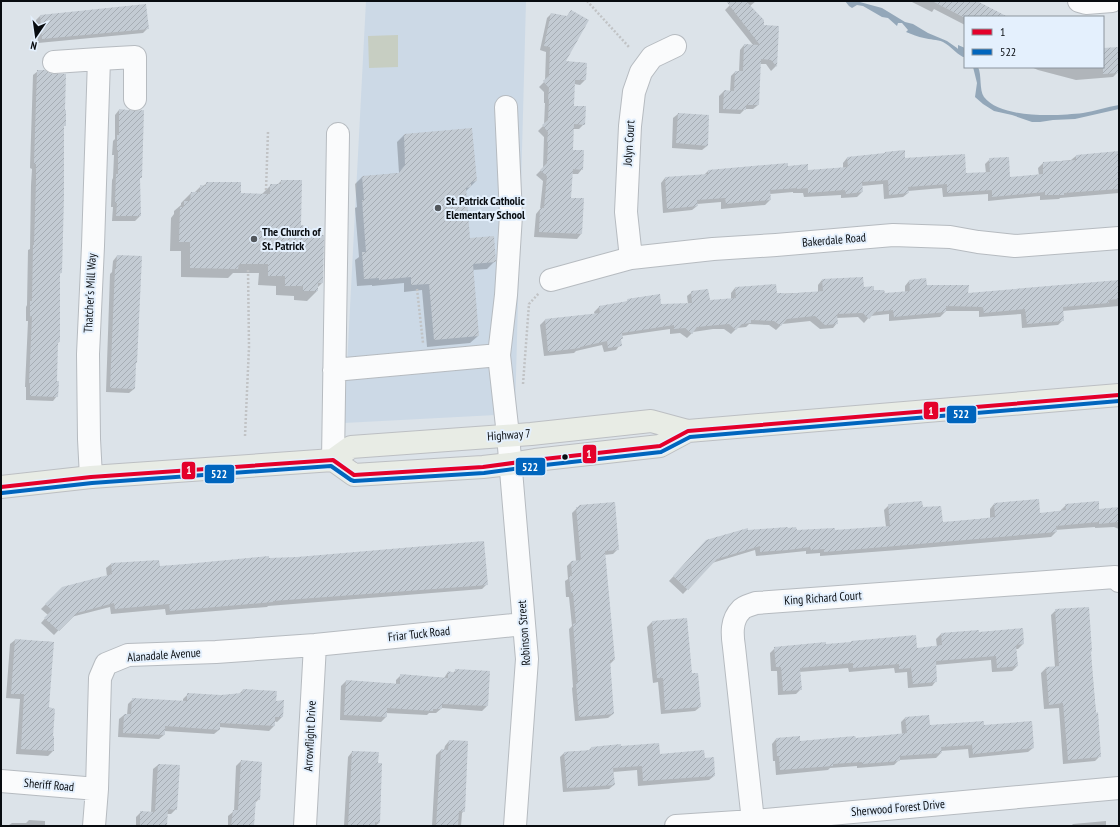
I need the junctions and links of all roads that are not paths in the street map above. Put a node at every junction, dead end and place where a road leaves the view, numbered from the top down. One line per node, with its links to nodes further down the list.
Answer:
1 (1079, 1): 2 (street)
2 (1112, 1)
3 (675, 46): 10 (street, Jolyn Court)
4 (99, 59): 5 (street); 6 (street); 19 (street, Thatcher's Mill Way)
5 (54, 62)
6 (135, 99)
7 (506, 107): 12 (street)
8 (338, 134): 13 (street)
9 (1119, 238): 10 (street, Bakerdale Road)
10 (631, 258): 11 (street, Bakerdale Road)
11 (551, 280)
12 (499, 355): 13 (street); 16 (street)
13 (334, 370): 17 (street)
14 (1119, 395): 15 (main road, Highway 7)
15 (688, 431): 16 (main road, Highway 7); 18 (main road, Highway 7)
16 (508, 436): 17 (main road, Highway 7); 18 (street)
17 (333, 460): 18 (main road, Highway 7); 19 (main road)
18 (510, 464): 22 (street, Robinson Street)
19 (91, 477): 20 (main road)
20 (1, 487)
21 (1119, 581): 27 (street, King Richard Court)
22 (524, 624): 23 (street, Friar Tuck Road); 30 (street, Robinson Street)
23 (315, 645): 26 (street, Alanadale Avenue); 29 (street, Arrowflight Drive)
24 (1, 781): 26 (street, Sheriff Road)
25 (1119, 788): 27 (street, Sherwood Forest Drive)
26 (97, 789): 28 (street, Alanadale Avenue)
27 (753, 821): 31 (street, Sherwood Forest Drive)
28 (94, 826)
29 (304, 826)
30 (515, 826)
31 (676, 826)

